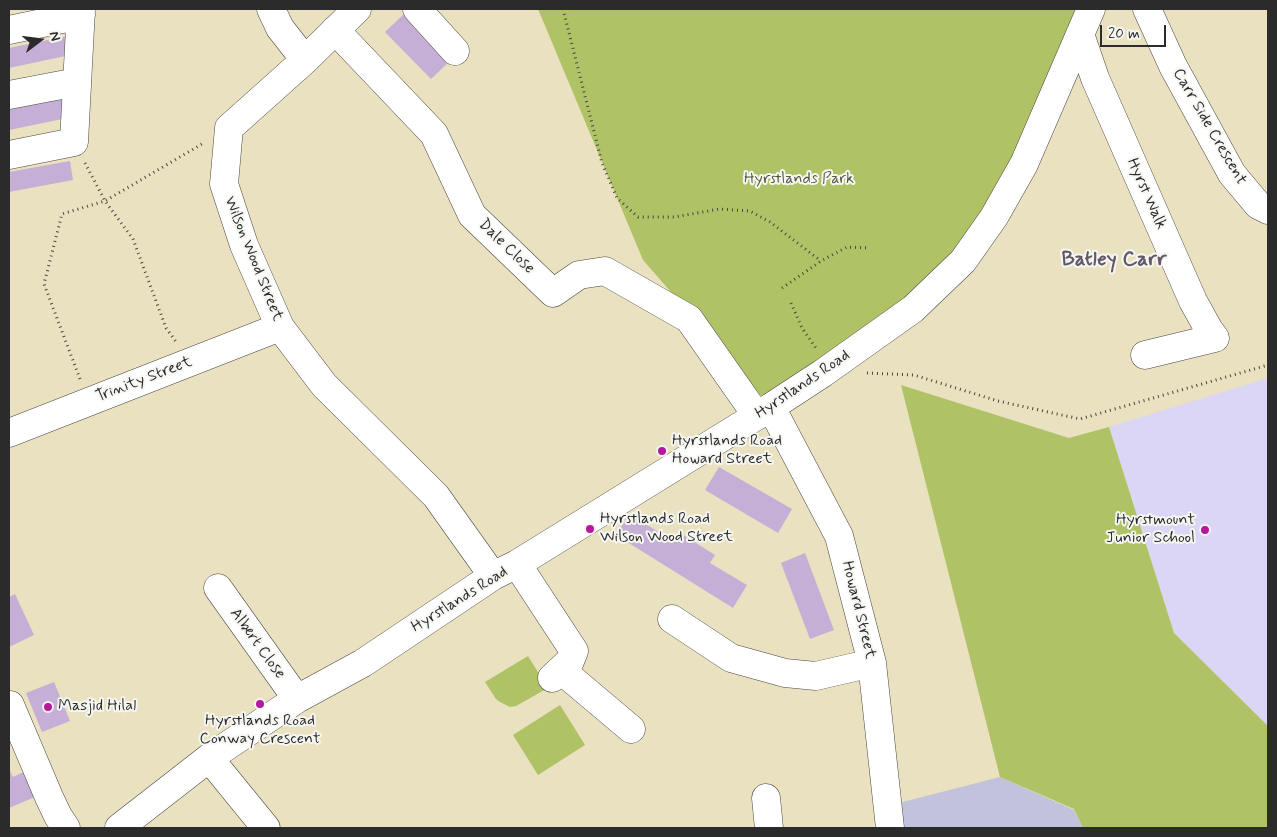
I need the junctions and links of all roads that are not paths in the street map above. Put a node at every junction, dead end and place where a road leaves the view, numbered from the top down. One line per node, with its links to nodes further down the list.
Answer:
1 (271, 9): 11 (street)
2 (357, 9): 8 (street)
3 (417, 9): 10 (street)
4 (1091, 9): 9 (street, Hyrstlands Road)
5 (1147, 9): 15 (street, Carr Side Crescent)
6 (81, 12): 7 (street); 12 (street)
7 (9, 30)
8 (335, 30): 11 (street); 16 (street, Dale Close)
9 (1080, 34): 18 (street, Hyrst Walk); 19 (street, Hyrstlands Road)
10 (455, 51)
11 (305, 60): 17 (street, Wilson Wood Street)
12 (77, 82): 13 (street); 14 (street)
13 (9, 95)
14 (9, 155)
15 (1268, 210)
16 (689, 319): 19 (street, Howard Street)
17 (280, 327): 20 (street, Trinity Street); 22 (street, Wilson Wood Street)
18 (1145, 355)
19 (764, 411): 21 (street, Hyrstlands Road); 25 (street, Howard Street)
20 (9, 433)
21 (517, 564): 22 (street, Hyrstlands Road); 28 (street)
22 (493, 576): 26 (street, Hyrstlands Road)
23 (218, 588): 26 (street, Albert Close)
24 (672, 619): 25 (street)
25 (872, 663): 35 (street, Howard Street)
26 (297, 699): 29 (street, Hyrstlands Road)
27 (10, 705): 31 (street)
28 (631, 729)
29 (209, 758): 32 (street, Hyrstlands Road); 33 (street)
30 (766, 798): 34 (street)
31 (66, 828)
32 (119, 828)
33 (266, 828)
34 (769, 828)
35 (890, 828)

